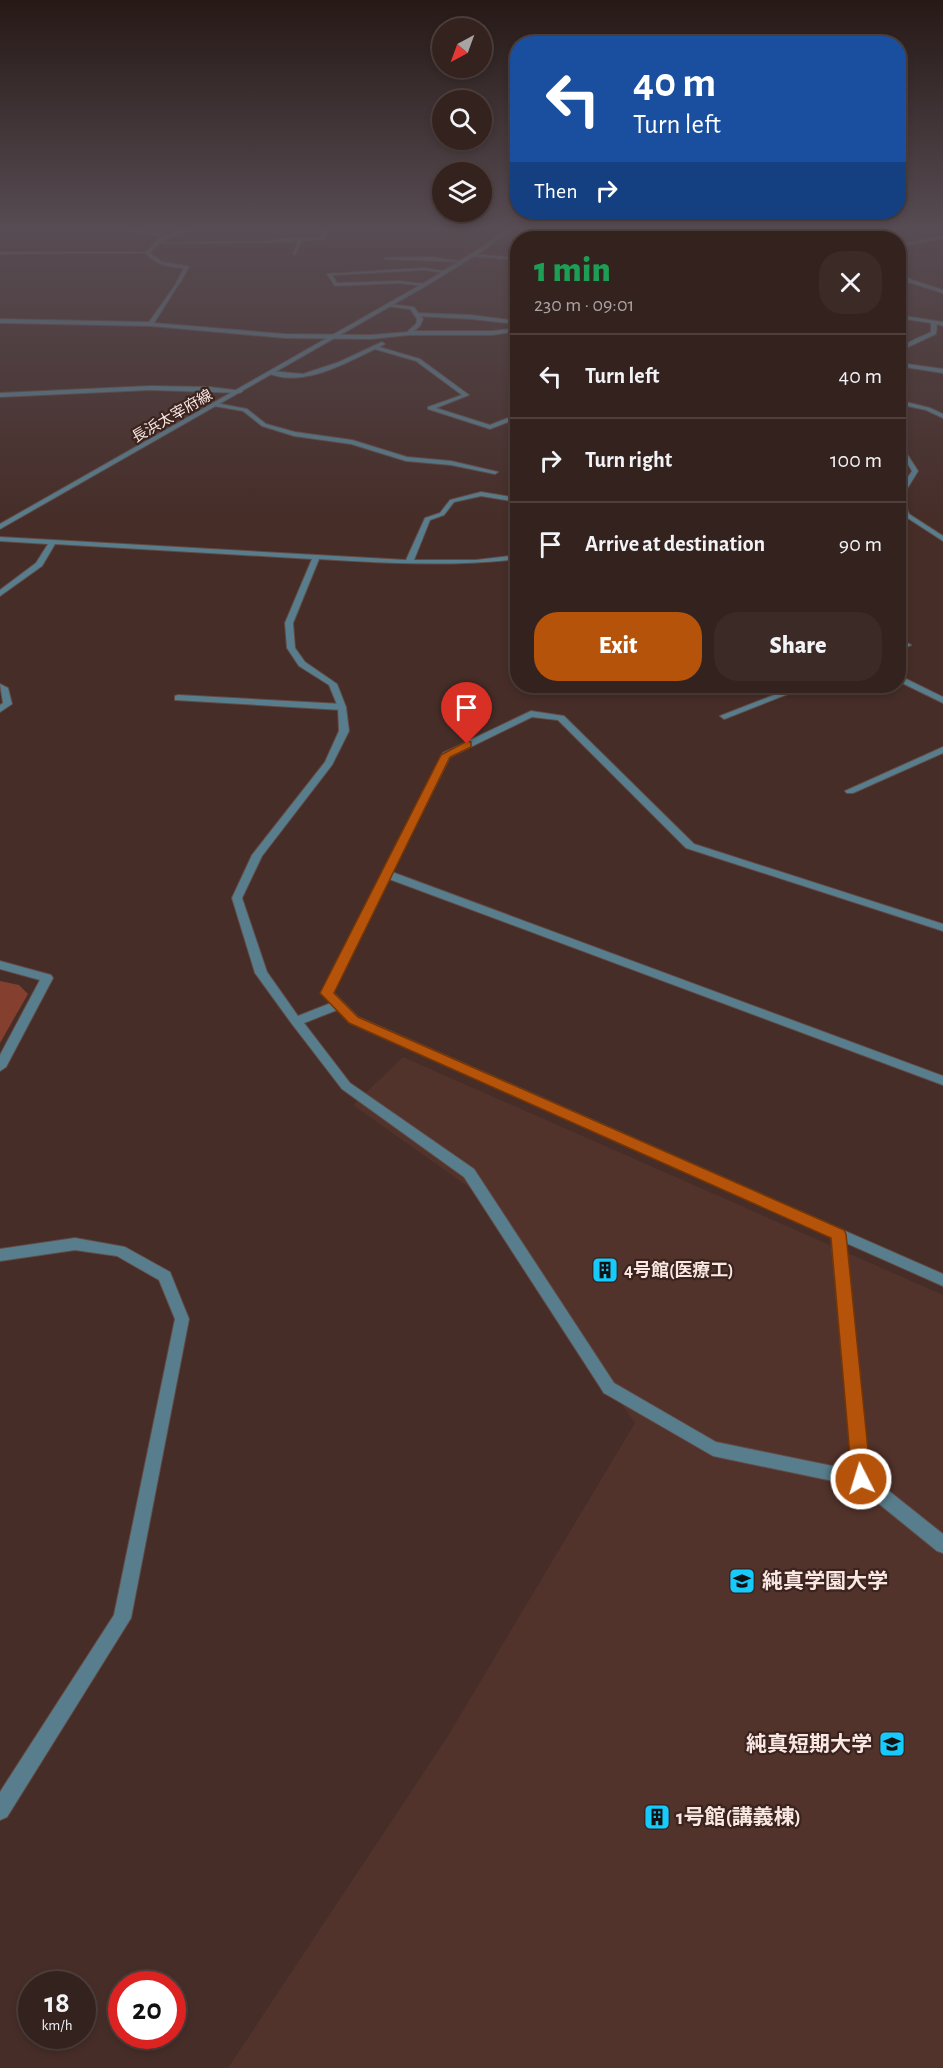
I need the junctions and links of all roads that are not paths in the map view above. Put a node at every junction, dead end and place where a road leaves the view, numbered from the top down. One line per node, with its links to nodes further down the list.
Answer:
1 (177, 327): 8 (street)
2 (352, 327): 8 (street, 長浜太宰府線)
3 (416, 327): 6 (street)
4 (934, 327): 9 (street)
5 (510, 330): 6 (street)
6 (409, 333): 7 (street)
7 (399, 334): 8 (street); 10 (street)
8 (334, 337): 13 (street, 長浜太宰府線)
9 (906, 346)
10 (376, 348): 13 (street); 19 (street)
11 (906, 364): 12 (street)
12 (943, 371)
13 (271, 373): 14 (street, 長浜太宰府線)
14 (240, 391): 15 (street); 17 (street, 長浜太宰府線)
15 (0, 395)
16 (906, 404): 18 (street)
17 (216, 405): 21 (street); 25 (street, 長浜太宰府線)
18 (943, 416)
19 (510, 419)
20 (906, 455): 22 (street)
21 (495, 472)
22 (906, 486)
23 (510, 499): 31 (street)
24 (906, 515): 27 (street)
25 (0, 527)
26 (0, 539): 28 (street)
27 (943, 539)
28 (53, 542): 29 (street); 32 (street)
29 (316, 557): 31 (street); 38 (street)
30 (510, 558): 31 (street)
31 (409, 562)
32 (0, 594)
33 (906, 681): 37 (street)
34 (0, 687): 39 (street)
35 (785, 693): 40 (street)
36 (178, 698): 38 (street)
37 (943, 700)
38 (342, 707): 47 (street)
39 (0, 709)
40 (724, 716)
41 (943, 750): 42 (street)
42 (850, 792)
43 (387, 874): 44 (street); 46 (street); 49 (street)
44 (943, 927)
45 (0, 965): 48 (street)
46 (338, 1005): 47 (street); 50 (street)
47 (296, 1021): 53 (street)
48 (0, 1067)
49 (943, 1081)
50 (838, 1234): 52 (street); 53 (street)
51 (0, 1255): 55 (street)
52 (943, 1280)
53 (861, 1479): 54 (street)
54 (943, 1545)
55 (0, 1810)

